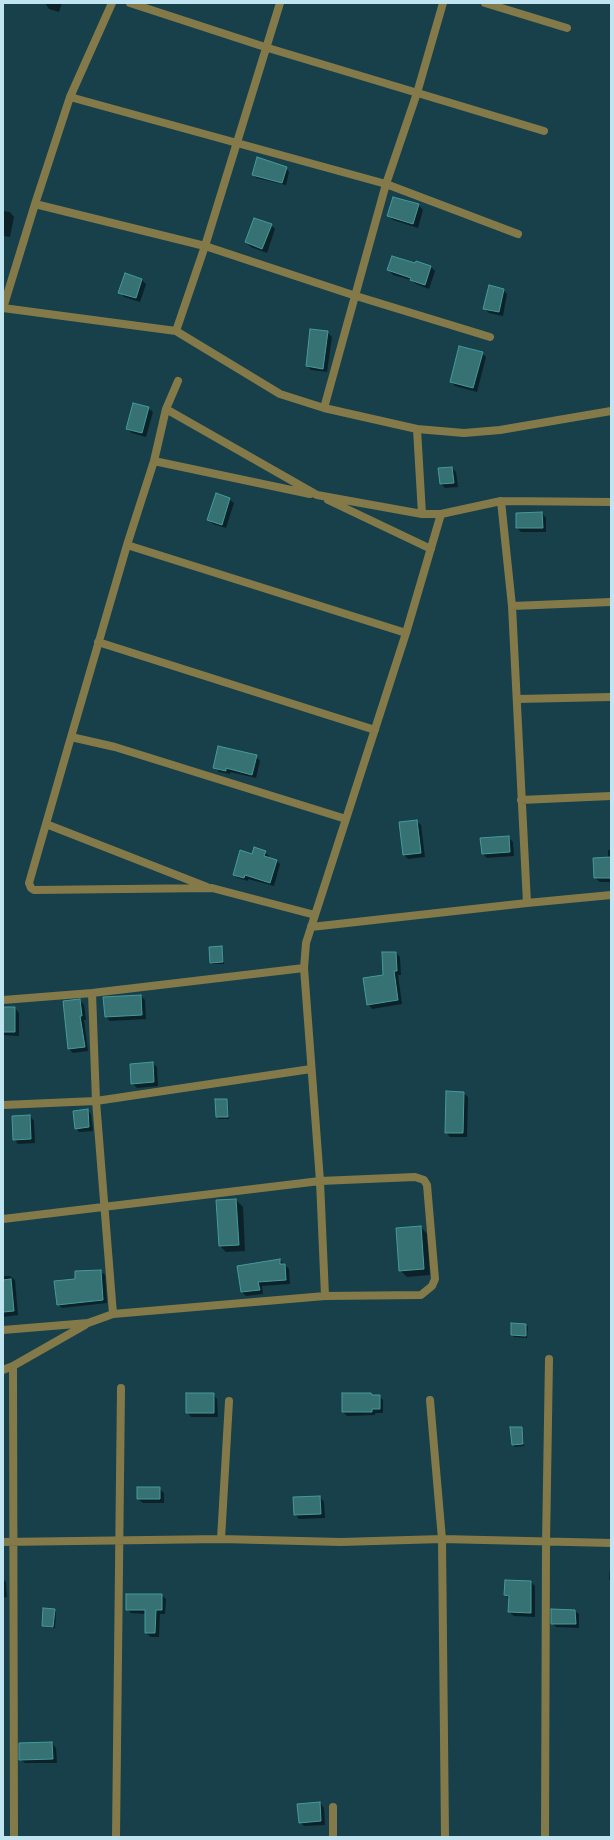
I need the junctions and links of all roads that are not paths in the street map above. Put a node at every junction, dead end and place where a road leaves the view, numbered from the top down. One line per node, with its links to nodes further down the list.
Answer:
1 (112, 3): 9 (street)
2 (130, 3): 7 (street)
3 (280, 3): 7 (street)
4 (443, 3): 8 (street)
5 (485, 3): 6 (street)
6 (567, 28)
7 (268, 48): 8 (street); 11 (street)
8 (416, 93): 10 (street); 12 (street)
9 (70, 97): 11 (street); 13 (street)
10 (544, 131)
11 (237, 143): 12 (street); 15 (street)
12 (386, 184): 14 (street); 16 (street)
13 (35, 204): 15 (street); 17 (street)
14 (518, 234)
15 (205, 246): 16 (street); 18 (street)
16 (356, 296): 19 (street); 21 (street)
17 (3, 308): 18 (street)
18 (176, 331): 21 (street)
19 (490, 337)
20 (178, 381): 22 (street)
21 (324, 408): 24 (street)
22 (166, 409): 25 (street); 26 (street)
23 (611, 411): 24 (street)
24 (417, 429): 29 (street)
25 (154, 461): 26 (street); 31 (street)
26 (317, 495): 29 (street); 32 (street)
27 (501, 501): 28 (street); 30 (street); 34 (street)
28 (611, 502)
29 (422, 514): 30 (street)
30 (441, 514): 32 (street)
31 (127, 545): 35 (street); 36 (street)
32 (432, 549): 35 (street)
33 (611, 602): 34 (street)
34 (512, 606): 38 (street)
35 (406, 633): 39 (street)
36 (98, 642): 39 (street); 40 (street)
37 (611, 697): 38 (street)
38 (516, 699): 42 (street)
39 (375, 730): 43 (street)
40 (71, 737): 43 (street); 44 (street)
41 (611, 796): 42 (street)
42 (521, 800): 47 (street)
43 (346, 819): 48 (street)
44 (46, 824): 45 (street); 45 (street)
45 (212, 888): 48 (street)
46 (611, 895): 47 (street)
47 (528, 903): 49 (street)
48 (315, 915): 49 (street)
49 (311, 927): 50 (street)
50 (304, 968): 51 (street); 53 (street)
51 (92, 993): 52 (street); 54 (street)
52 (3, 1000)
53 (311, 1070): 54 (street); 56 (street)
54 (96, 1101): 55 (street); 57 (street)
55 (3, 1106)
56 (320, 1181): 57 (street); 59 (street); 59 (street)
57 (104, 1206): 58 (street); 60 (street)
58 (3, 1219)
59 (325, 1296): 60 (street)
60 (113, 1314): 61 (street)
61 (88, 1323): 62 (street); 64 (street)
62 (3, 1330)
63 (549, 1359): 73 (street)
64 (13, 1366): 65 (street); 74 (street)
65 (3, 1370)
66 (121, 1388): 71 (street)
67 (430, 1400): 70 (street)
68 (229, 1401): 69 (street)
69 (221, 1539): 70 (street); 71 (street)
70 (442, 1539): 73 (street); 80 (street)
71 (119, 1540): 74 (street); 78 (street)
72 (3, 1542): 74 (street)
73 (546, 1542): 75 (street); 81 (street)
74 (12, 1543): 77 (street)
75 (611, 1543)
76 (334, 1807): 79 (street)
77 (14, 1837)
78 (116, 1837)
79 (333, 1837)
80 (445, 1837)
81 (545, 1837)

